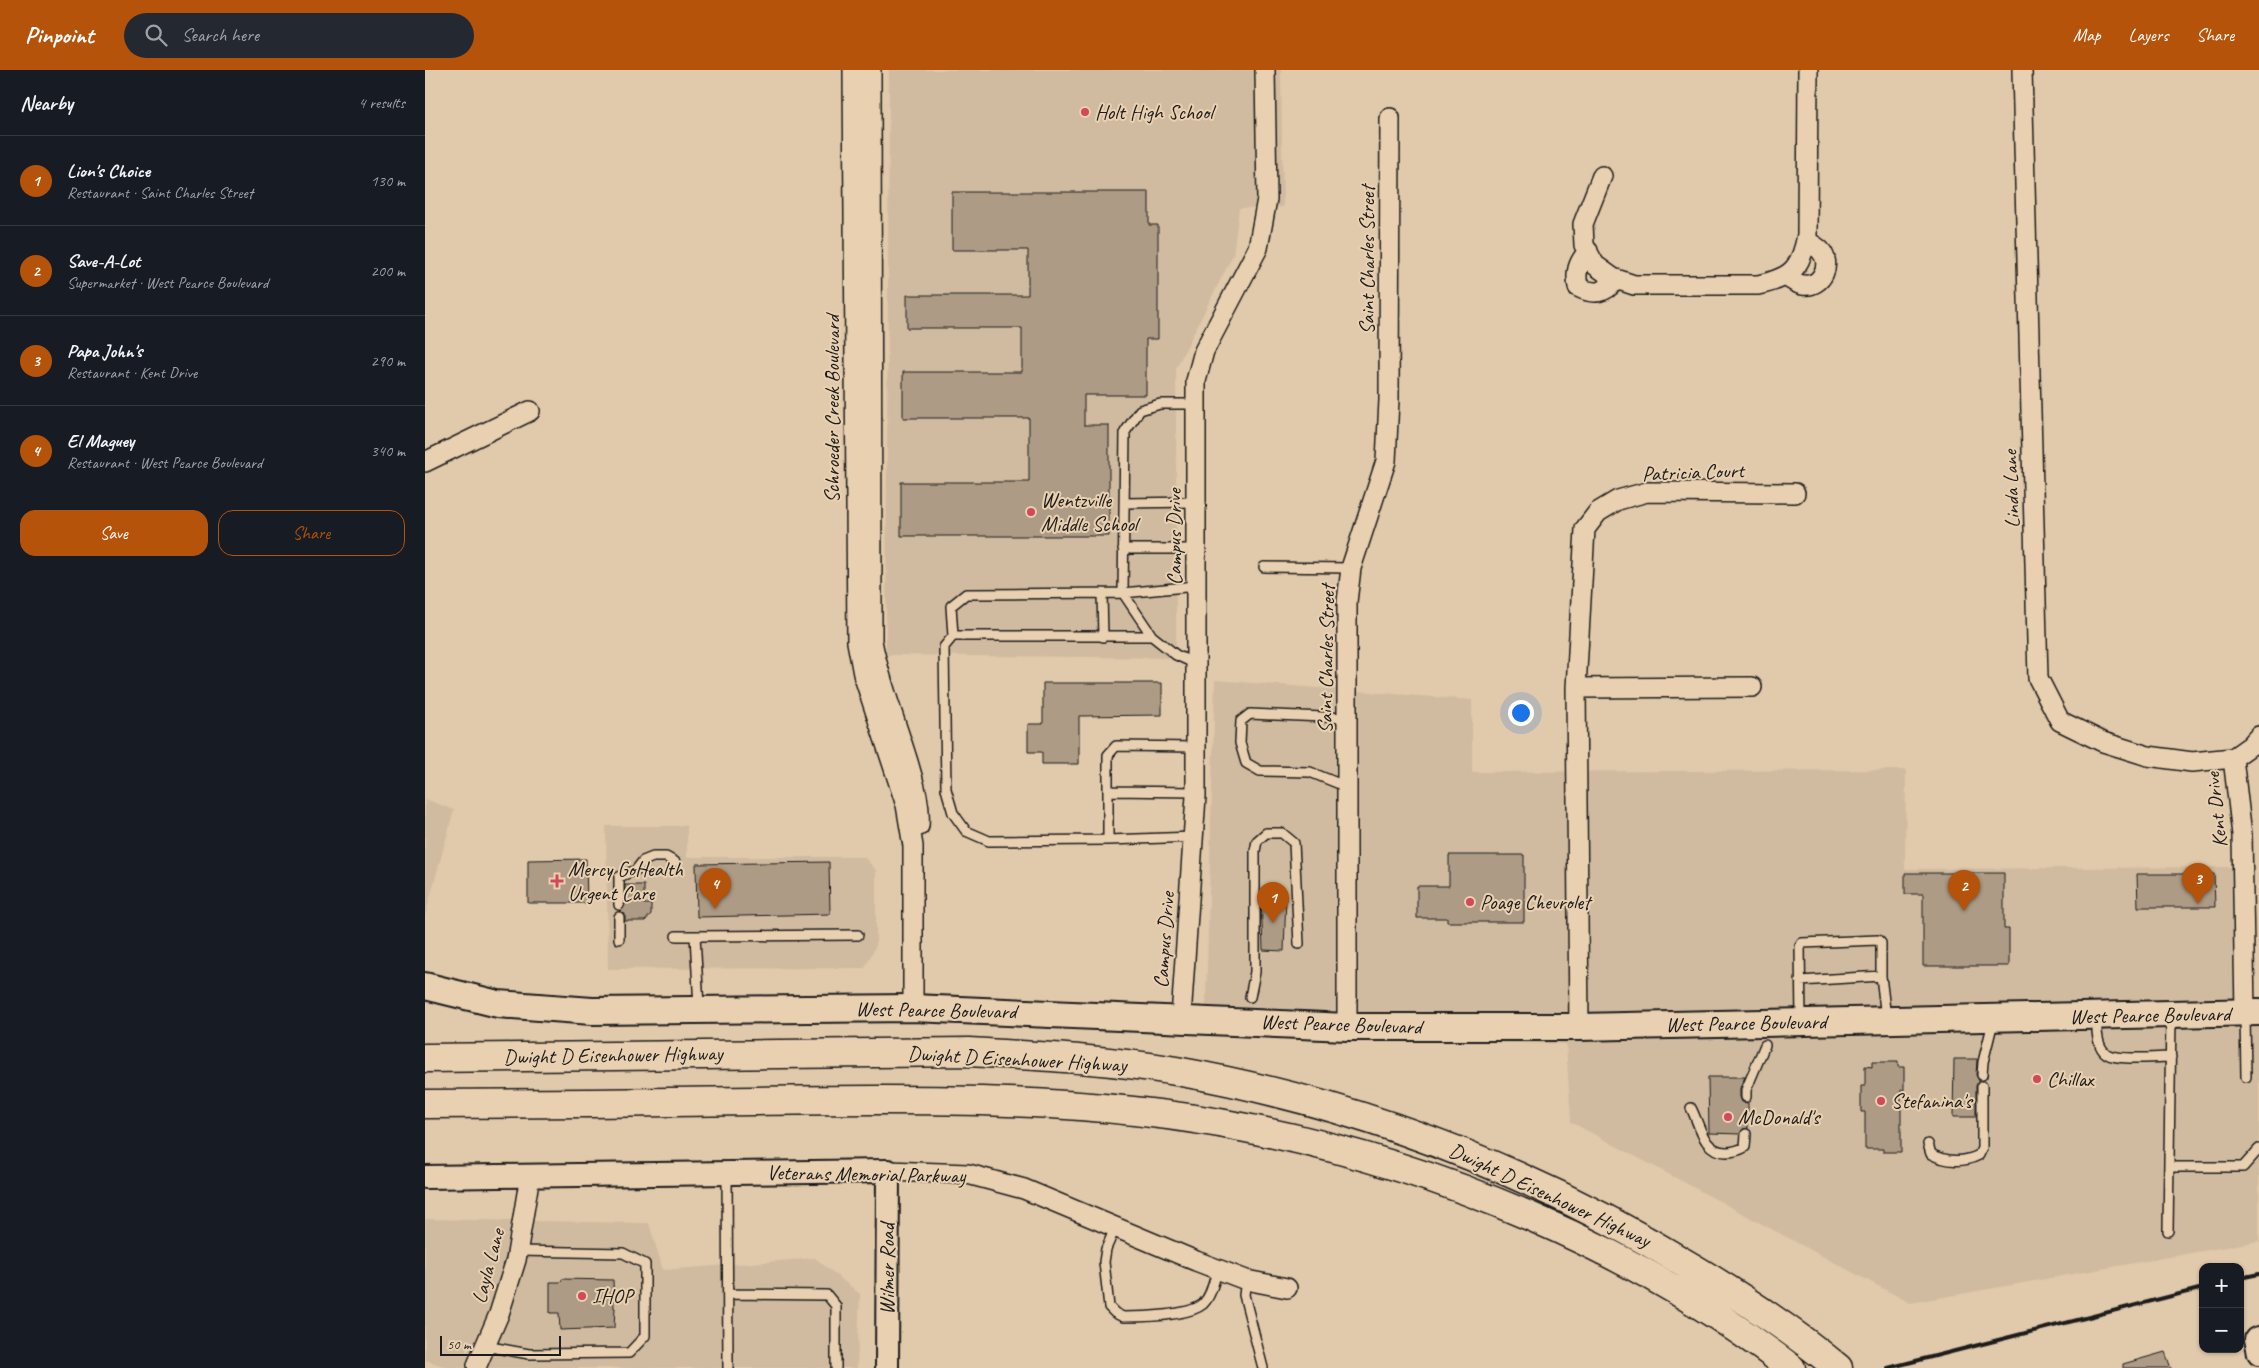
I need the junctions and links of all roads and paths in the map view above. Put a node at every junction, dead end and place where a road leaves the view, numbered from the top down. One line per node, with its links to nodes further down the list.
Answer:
1 (853, 70): 33 (street, Schroeder Creek Boulevard)
2 (871, 70): 33 (street, Schroeder Creek Boulevard)
3 (1265, 70): 12 (street, Campus Drive)
4 (1808, 70): 8 (street)
5 (2022, 70): 35 (street, Linda Lane)
6 (1390, 118): 21 (street, Saint Charles Street)
7 (1602, 176): 9 (street)
8 (1806, 241): 10 (street); 10 (street)
9 (1588, 251): 11 (street); 11 (street)
10 (1785, 276): 11 (street)
11 (1616, 279)
12 (1196, 404): 16 (street, Campus Drive); 17 (lane)
13 (530, 411): 14 (street)
14 (425, 462)
15 (1795, 492): 30 (street, Patricia Court)
16 (1196, 502): 17 (lane); 19 (street, Campus Drive)
17 (1124, 503): 18 (lane)
18 (1123, 549): 19 (lane); 23 (lane)
19 (1196, 549): 22 (street, Campus Drive)
20 (1264, 567): 21 (lane)
21 (1351, 568): 31 (street, Saint Charles Street)
22 (1196, 586): 23 (lane); 28 (street, Campus Drive)
23 (1123, 592): 24 (lane); 26 (lane)
24 (1102, 593): 25 (lane); 27 (lane)
25 (953, 636): 27 (lane); 40 (lane)
26 (1152, 636): 27 (lane); 28 (lane)
27 (1103, 637)
28 (1196, 664): 34 (street, Campus Drive)
29 (1752, 687): 30 (street)
30 (1576, 688): 62 (street, Patricia Court)
31 (1347, 718): 36 (street, Saint Charles Street); 36 (lane)
32 (2259, 736): 35 (street, Kent Drive)
33 (893, 740): 53 (street, Schroeder Creek Boulevard)
34 (1196, 747): 37 (lane); 38 (street, Campus Drive)
35 (2233, 758): 55 (street, Kent Drive)
36 (1347, 787): 61 (street, Saint Charles Street)
37 (1108, 791): 38 (lane); 40 (lane)
38 (1196, 792): 39 (street, Campus Drive)
39 (1194, 837): 40 (lane); 58 (street, Campus Drive)
40 (1107, 840)
41 (675, 862): 42 (lane)
42 (619, 905)
43 (619, 917): 47 (lane)
44 (858, 935): 46 (lane)
45 (676, 936): 46 (lane)
46 (695, 936): 54 (lane)
47 (619, 939)
48 (1299, 944): 52 (lane)
49 (1881, 976): 50 (lane); 50 (lane); 59 (lane)
50 (1800, 981): 60 (lane)
51 (425, 986): 54 (main road, West Pearce Boulevard)
52 (1250, 997)
53 (913, 1008): 54 (main road, West Pearce Boulevard); 58 (main road, West Pearce Boulevard)
54 (699, 1010)
55 (2252, 1012): 56 (main road, West Pearce Boulevard); 70 (lane)
56 (2171, 1014): 57 (main road, West Pearce Boulevard); 67 (lane)
57 (2096, 1016): 59 (main road, West Pearce Boulevard); 67 (lane)
58 (1181, 1018): 61 (main road, West Pearce Boulevard)
59 (1886, 1020): 60 (main road, West Pearce Boulevard)
60 (1801, 1022): 62 (main road, West Pearce Boulevard)
61 (1347, 1027): 62 (main road, West Pearce Boulevard)
62 (1579, 1027)
63 (1991, 1030): 69 (lane)
64 (425, 1043): 66 (highway)
65 (1765, 1045): 72 (lane)
66 (494, 1057): 68 (highway, Dwight D Eisenhower Highway); 97 (highway, Dwight D Eisenhower Highway)
67 (2171, 1057): 78 (lane)
68 (425, 1058)
69 (1982, 1075)
70 (2246, 1077)
71 (1982, 1086): 76 (lane)
72 (1746, 1097)
73 (425, 1104): 96 (highway, Dwight D Eisenhower Highway)
74 (1691, 1108): 75 (lane)
75 (1746, 1134)
76 (1928, 1144)
77 (2259, 1149): 78 (lane)
78 (2169, 1167): 84 (lane)
79 (888, 1171): 80 (street, Veterans Memorial Parkway); 83 (street, Veterans Memorial Parkway); 94 (street, Wilmer Road)
80 (727, 1173): 81 (street, Veterans Memorial Parkway); 89 (lane)
81 (530, 1175): 82 (street, Veterans Memorial Parkway); 85 (street, Layla Lane)
82 (425, 1177)
83 (1115, 1228): 86 (street, Veterans Memorial Parkway); 86 (lane)
84 (2167, 1231)
85 (517, 1251): 90 (street, Layla Lane); 90 (lane)
86 (1218, 1268): 87 (street, Veterans Memorial Parkway)
87 (1246, 1280): 88 (street, Veterans Memorial Parkway); 95 (lane)
88 (1287, 1288)
89 (728, 1294): 92 (lane); 93 (lane)
90 (485, 1346): 91 (street, Layla Lane)
91 (477, 1365)
92 (728, 1368)
93 (836, 1368)
94 (887, 1368)
95 (1263, 1368)
96 (1791, 1368)
97 (1838, 1368)

